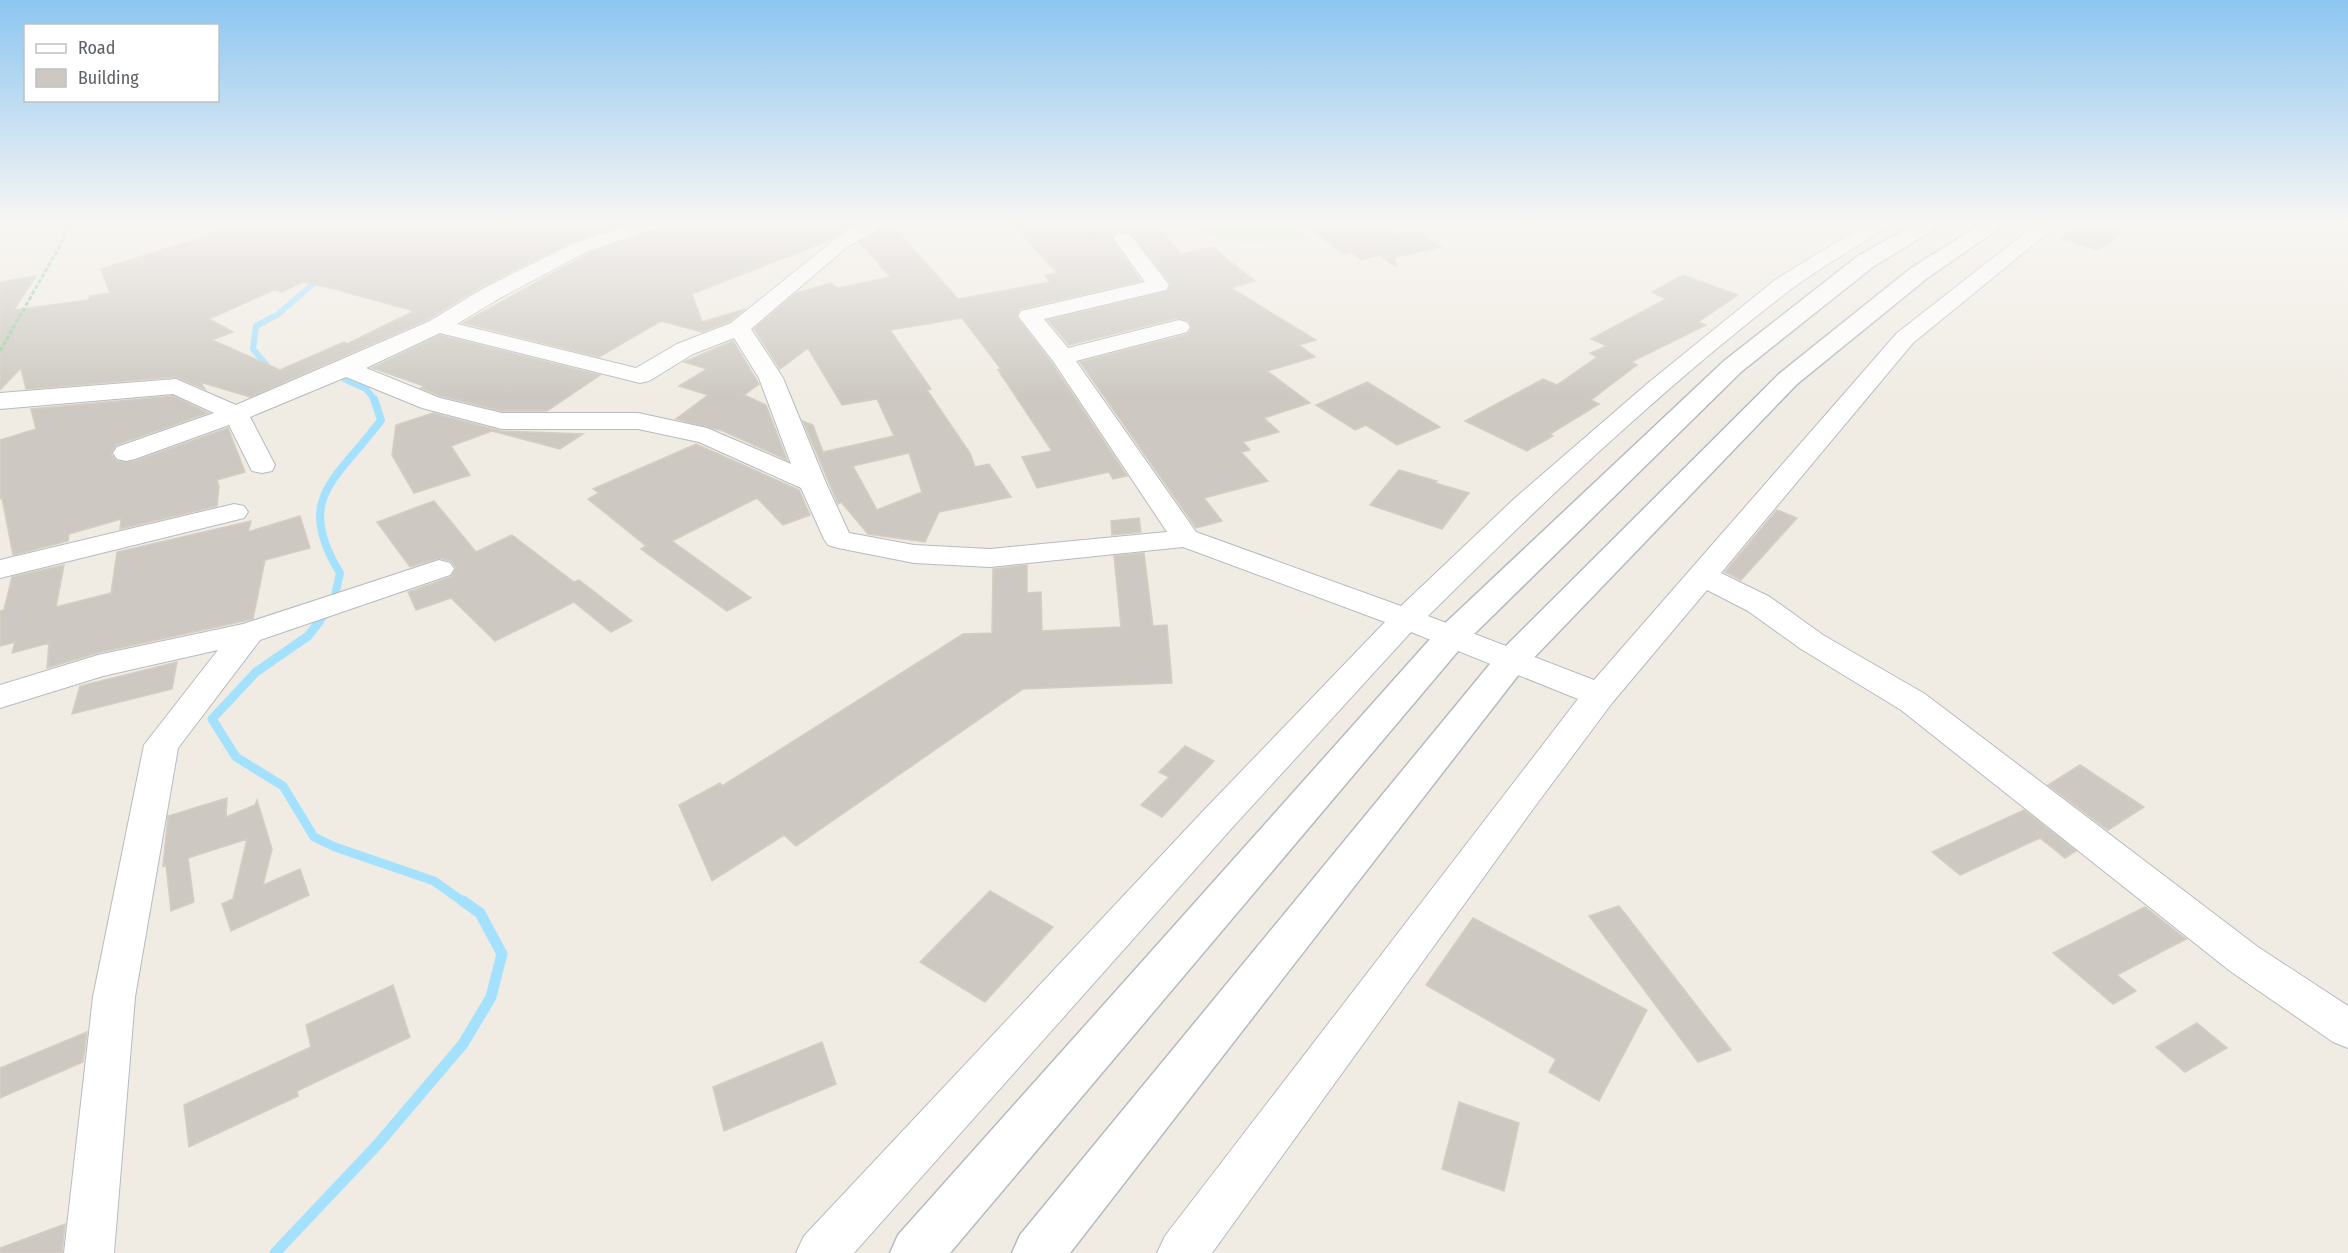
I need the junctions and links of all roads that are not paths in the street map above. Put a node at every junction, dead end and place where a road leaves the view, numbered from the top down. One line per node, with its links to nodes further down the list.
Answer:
1 (516, 280): 8 (street)
2 (797, 280): 10 (street)
3 (1155, 280): 11 (street)
4 (1791, 280): 23 (street)
5 (1841, 280): 25 (main road)
6 (1910, 280): 26 (main road)
7 (1977, 280): 22 (street)
8 (438, 326): 10 (street); 12 (street)
9 (1179, 327): 11 (street)
10 (739, 328): 17 (street)
11 (1062, 357): 19 (street)
12 (346, 368): 14 (street); 17 (street)
13 (0, 401): 14 (street)
14 (236, 414): 15 (street); 16 (street)
15 (126, 453)
16 (262, 465)
17 (812, 483): 19 (street)
18 (234, 512): 21 (street)
19 (1186, 538): 23 (street)
20 (439, 568): 24 (street)
21 (0, 569)
22 (1702, 575): 27 (street); 29 (street)
23 (1406, 619): 25 (street); 31 (street)
24 (249, 633): 28 (street); 30 (street)
25 (1452, 636): 26 (street); 32 (main road)
26 (1511, 661): 27 (street); 33 (main road)
27 (1600, 695): 34 (street)
28 (0, 697)
29 (2348, 1029)
30 (89, 1253)
31 (821, 1253)
32 (916, 1253)
33 (1038, 1253)
34 (1182, 1253)

